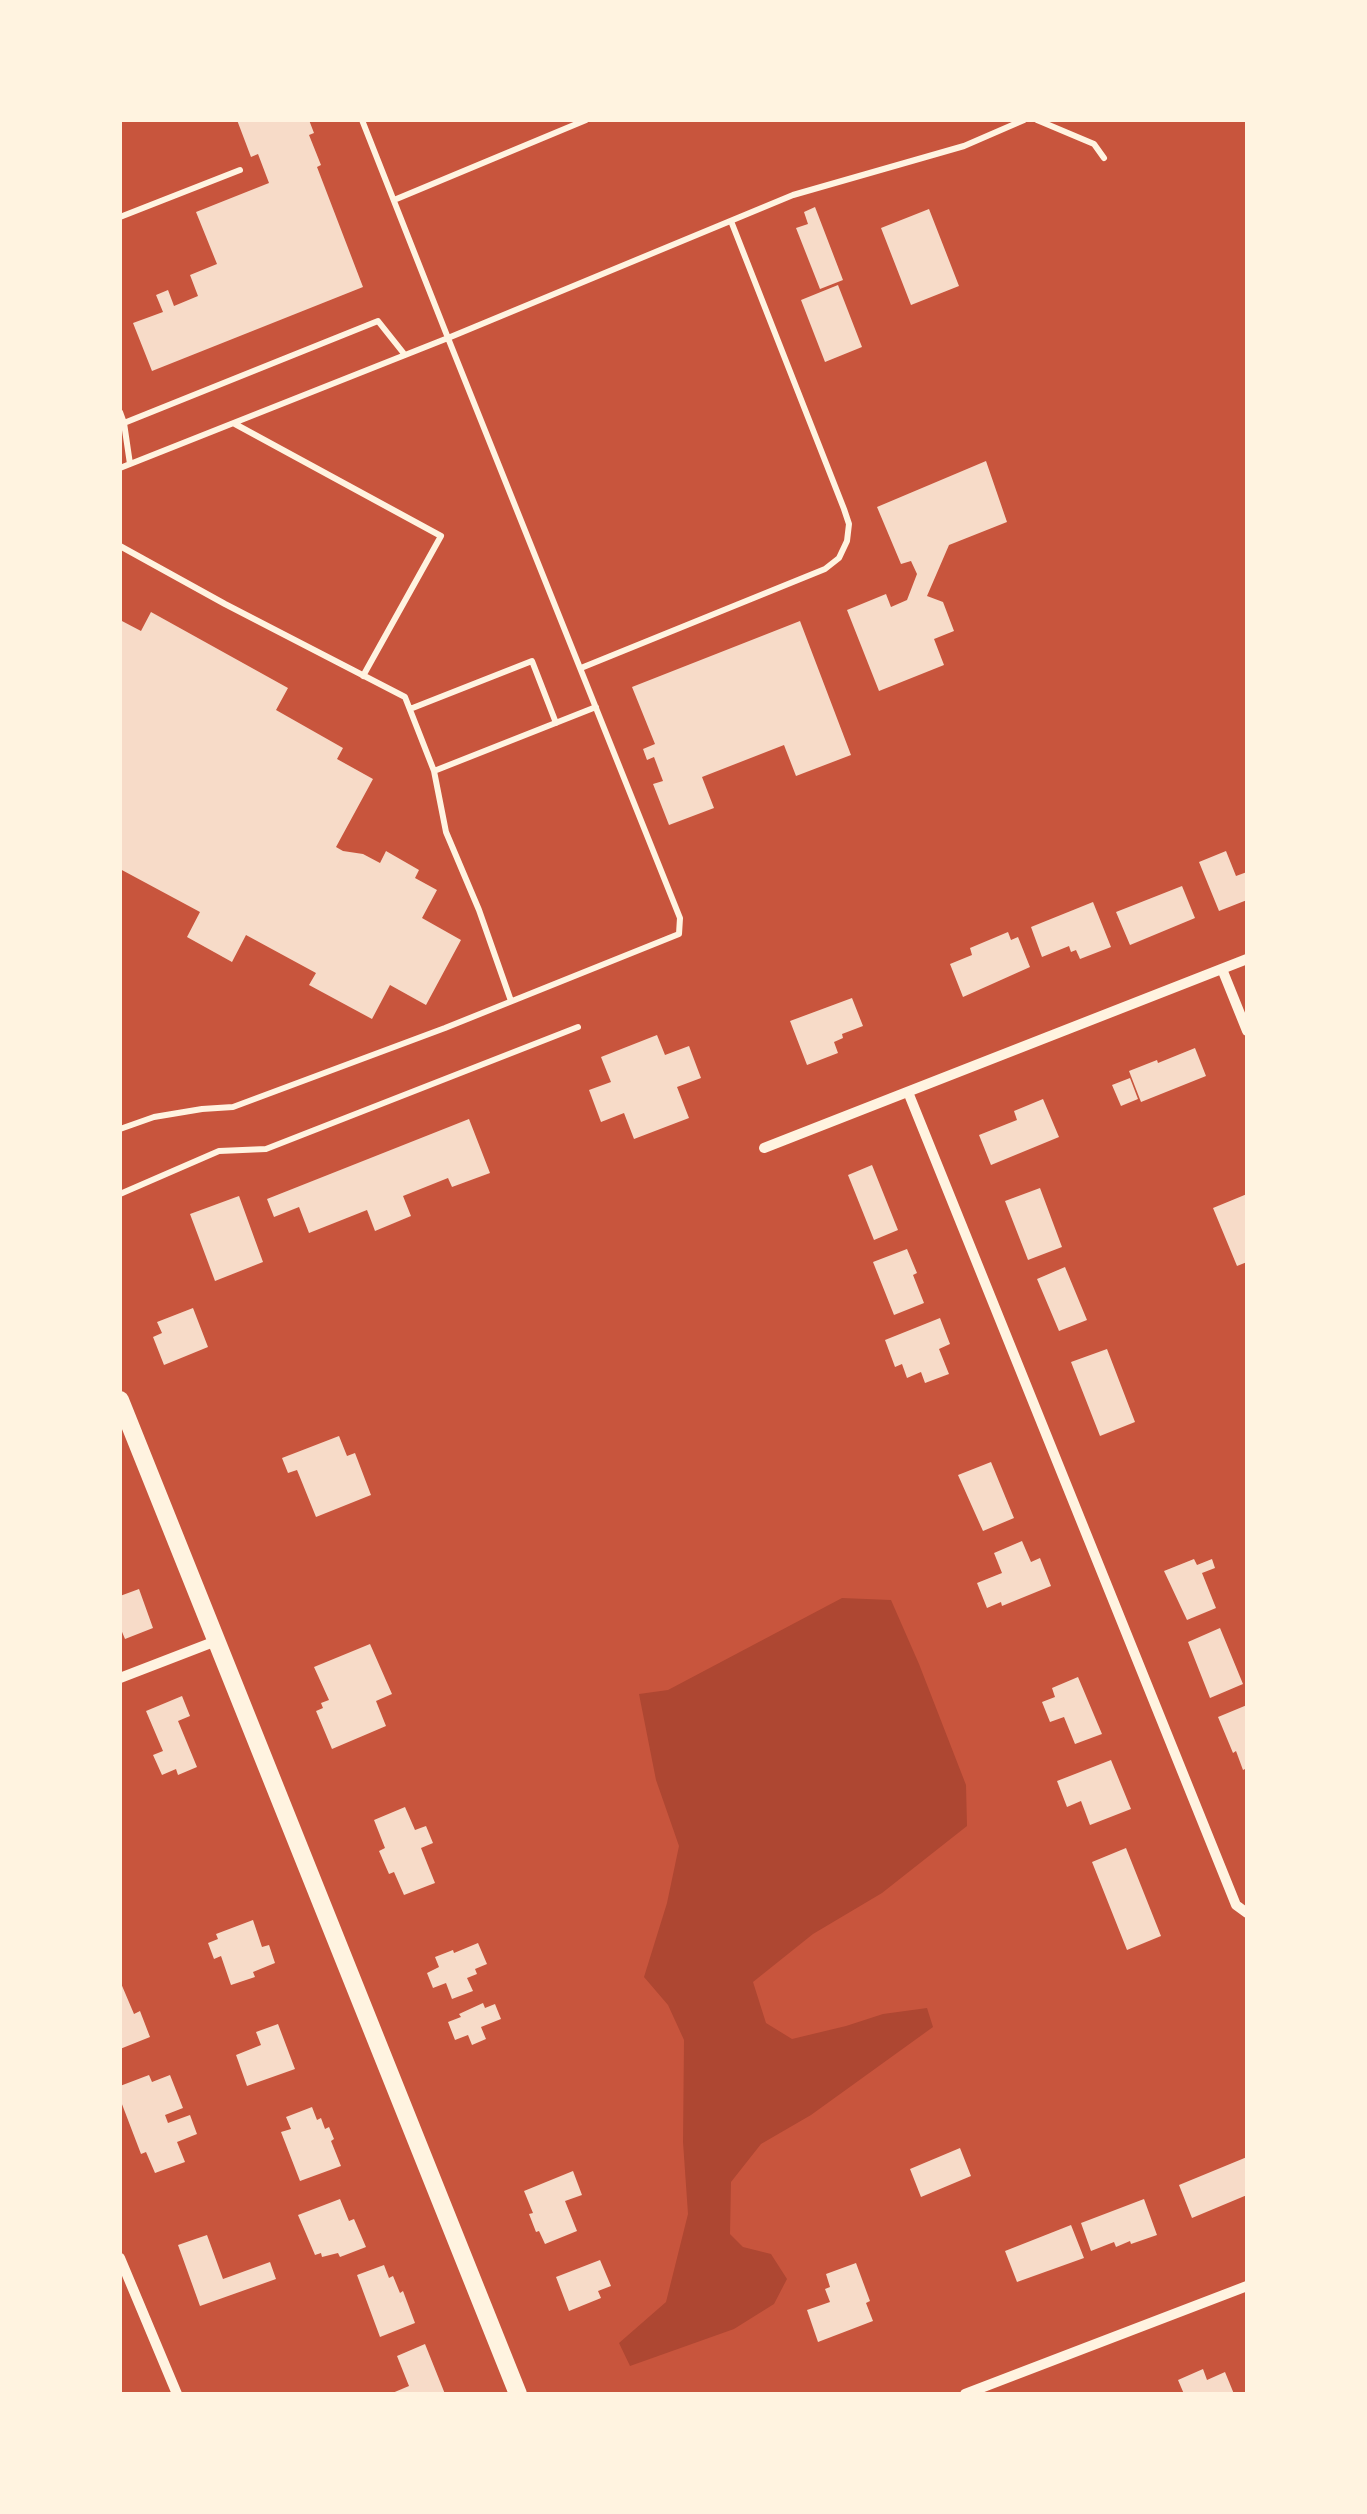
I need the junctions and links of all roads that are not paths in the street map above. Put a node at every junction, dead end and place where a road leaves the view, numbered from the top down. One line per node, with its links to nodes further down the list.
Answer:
1 (362, 120): 7 (lane)
2 (586, 120): 7 (lane)
3 (1024, 120): 9 (lane)
4 (1037, 120): 5 (lane)
5 (1104, 158)
6 (240, 170): 8 (lane)
7 (394, 200): 10 (lane)
8 (120, 217)
9 (732, 221): 10 (lane); 18 (lane)
10 (448, 338): 11 (lane); 18 (lane)
11 (405, 355): 13 (lane); 14 (lane)
12 (120, 412): 13 (lane)
13 (124, 423): 15 (lane)
14 (234, 423): 15 (lane); 19 (lane)
15 (130, 464): 16 (lane)
16 (120, 468)
17 (120, 546): 19 (lane)
18 (581, 668): 20 (lane)
19 (363, 676): 21 (lane)
20 (596, 707): 22 (lane); 26 (lane)
21 (410, 710): 22 (lane); 23 (lane)
22 (556, 723): 23 (lane)
23 (434, 771): 26 (lane)
24 (1247, 959): 25 (street)
25 (1222, 969): 28 (street); 29 (street)
26 (510, 1001): 30 (lane)
27 (578, 1027): 32 (lane)
28 (1247, 1031)
29 (908, 1092): 31 (street); 36 (street)
30 (120, 1129)
31 (764, 1148)
32 (120, 1194)
33 (120, 1400): 34 (main road)
34 (216, 1641): 35 (street); 40 (main road)
35 (120, 1678)
36 (1247, 1913)
37 (120, 2258): 39 (street)
38 (1247, 2286): 41 (street)
39 (177, 2394)
40 (518, 2394)
41 (965, 2394)

